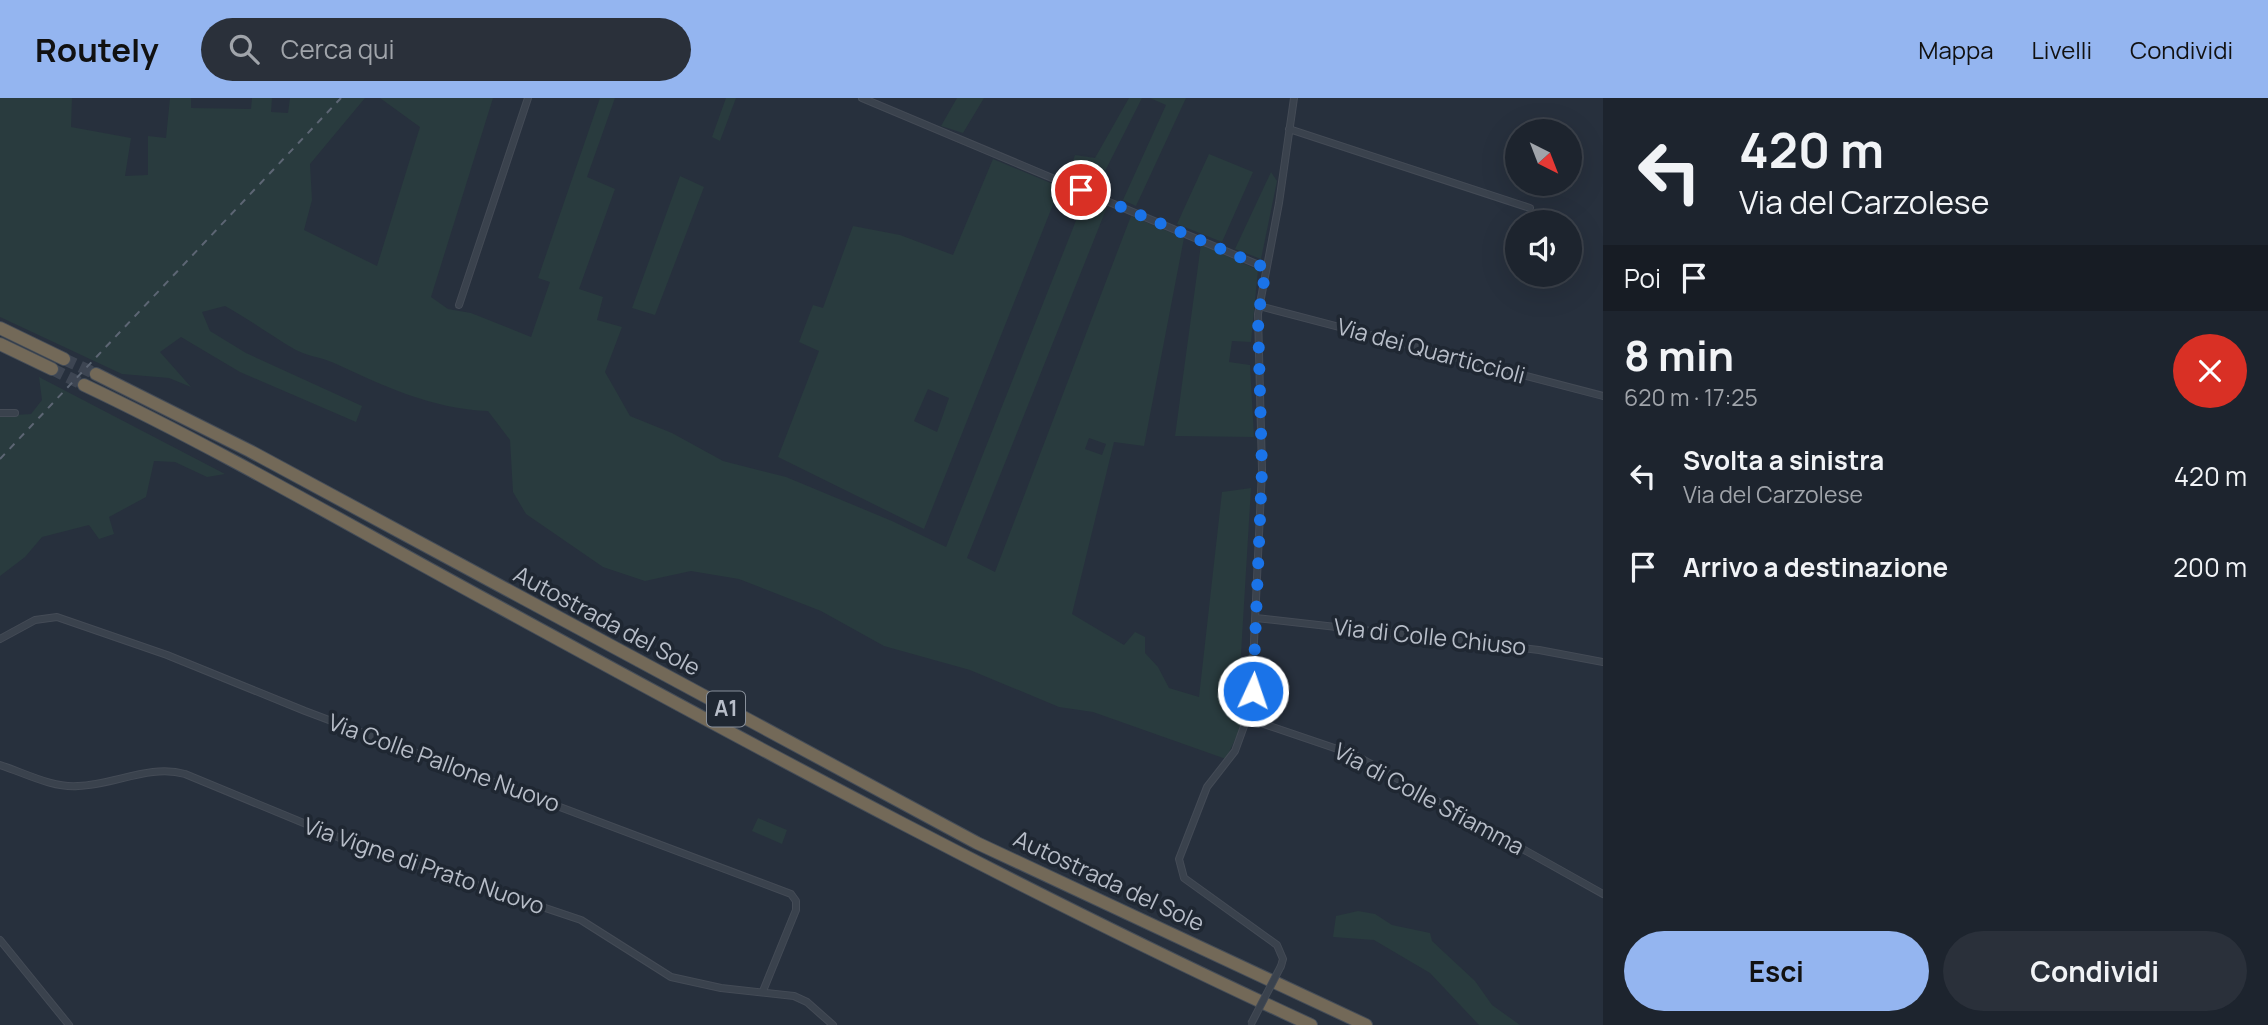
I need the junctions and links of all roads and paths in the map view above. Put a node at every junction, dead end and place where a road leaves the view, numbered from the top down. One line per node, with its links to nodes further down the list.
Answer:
1 (528, 98): 7 (street)
2 (862, 98): 6 (street)
3 (1294, 98): 4 (street)
4 (1289, 130): 5 (street); 6 (street)
5 (1530, 208)
6 (1266, 268): 8 (street)
7 (459, 305)
8 (1259, 306): 15 (street, Via dei Quarticcioli); 18 (street)
9 (0, 328): 11 (highway)
10 (0, 344): 12 (highway)
11 (64, 359)
12 (52, 369)
13 (96, 374): 30 (highway, Autostrada del Sole / A1)
14 (84, 385): 29 (highway, Autostrada del Sole / A1)
15 (1603, 396)
16 (0, 413): 17 (street)
17 (15, 413)
18 (1256, 618): 20 (street, Via di Colle Chiuso); 21 (street)
19 (0, 639): 25 (street, Via Colle Pallone Nuovo)
20 (1603, 662)
21 (1249, 719): 23 (street, Via di Colle Sfiamma); 26 (street, bridge)
22 (0, 765): 25 (street, Via Vigne di Prato Nuovo)
23 (1603, 894)
24 (0, 940): 27 (street)
25 (762, 991): 28 (street, Via Vigne di Prato Nuovo)
26 (1251, 1024)
27 (69, 1025)
28 (833, 1025)
29 (1311, 1025)
30 (1366, 1025)

